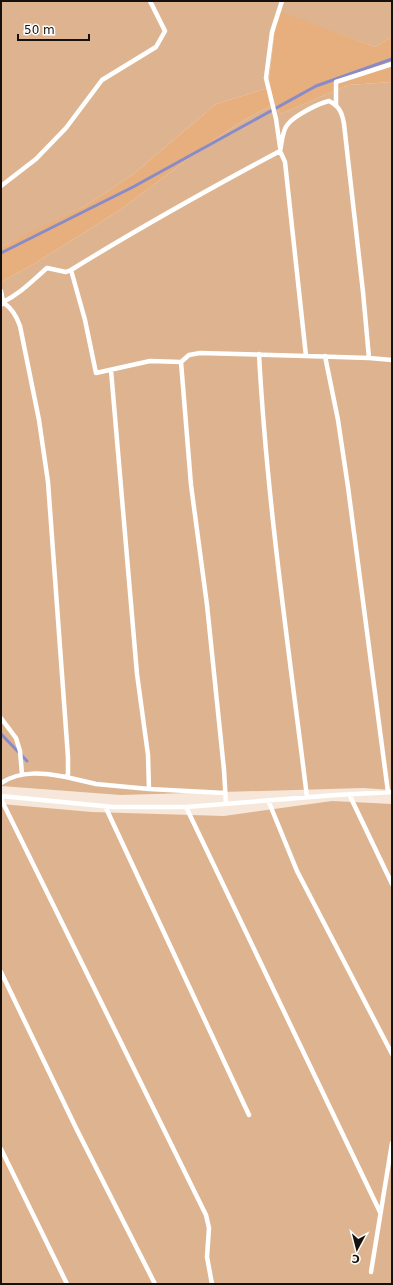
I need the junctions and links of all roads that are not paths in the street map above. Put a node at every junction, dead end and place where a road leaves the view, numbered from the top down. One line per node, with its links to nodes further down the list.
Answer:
1 (150, 1): 6 (lane)
2 (282, 1): 5 (lane)
3 (392, 64): 4 (lane)
4 (336, 105): 5 (lane); 13 (lane)
5 (280, 151): 7 (lane); 11 (lane)
6 (1, 186)
7 (71, 270): 9 (lane); 16 (lane)
8 (1, 291): 9 (lane)
9 (2, 303): 19 (lane)
10 (259, 354): 11 (lane); 15 (lane); 26 (lane)
11 (306, 356): 12 (lane)
12 (325, 356): 13 (lane); 22 (lane)
13 (369, 358): 14 (lane)
14 (392, 360)
15 (181, 362): 16 (lane); 23 (lane)
16 (111, 370): 21 (lane)
17 (1, 718): 18 (lane)
18 (22, 774): 19 (lane); 20 (lane)
19 (66, 777): 21 (lane)
20 (1, 783)
21 (150, 789): 23 (lane)
22 (390, 792): 24 (lane)
23 (225, 793): 29 (lane)
24 (349, 794): 26 (lane); 32 (lane)
25 (1, 796): 30 (lane)
26 (307, 797): 28 (lane)
27 (1, 799): 42 (lane)
28 (268, 800): 29 (lane); 34 (lane)
29 (226, 804): 31 (lane)
30 (105, 806): 31 (lane); 35 (lane)
31 (186, 807): 38 (lane)
32 (392, 884)
33 (1, 972): 41 (lane)
34 (392, 1054)
35 (249, 1115)
36 (392, 1143): 38 (lane)
37 (1, 1149): 40 (lane)
38 (380, 1212): 39 (lane)
39 (371, 1272)
40 (67, 1284)
41 (155, 1284)
42 (212, 1284)

